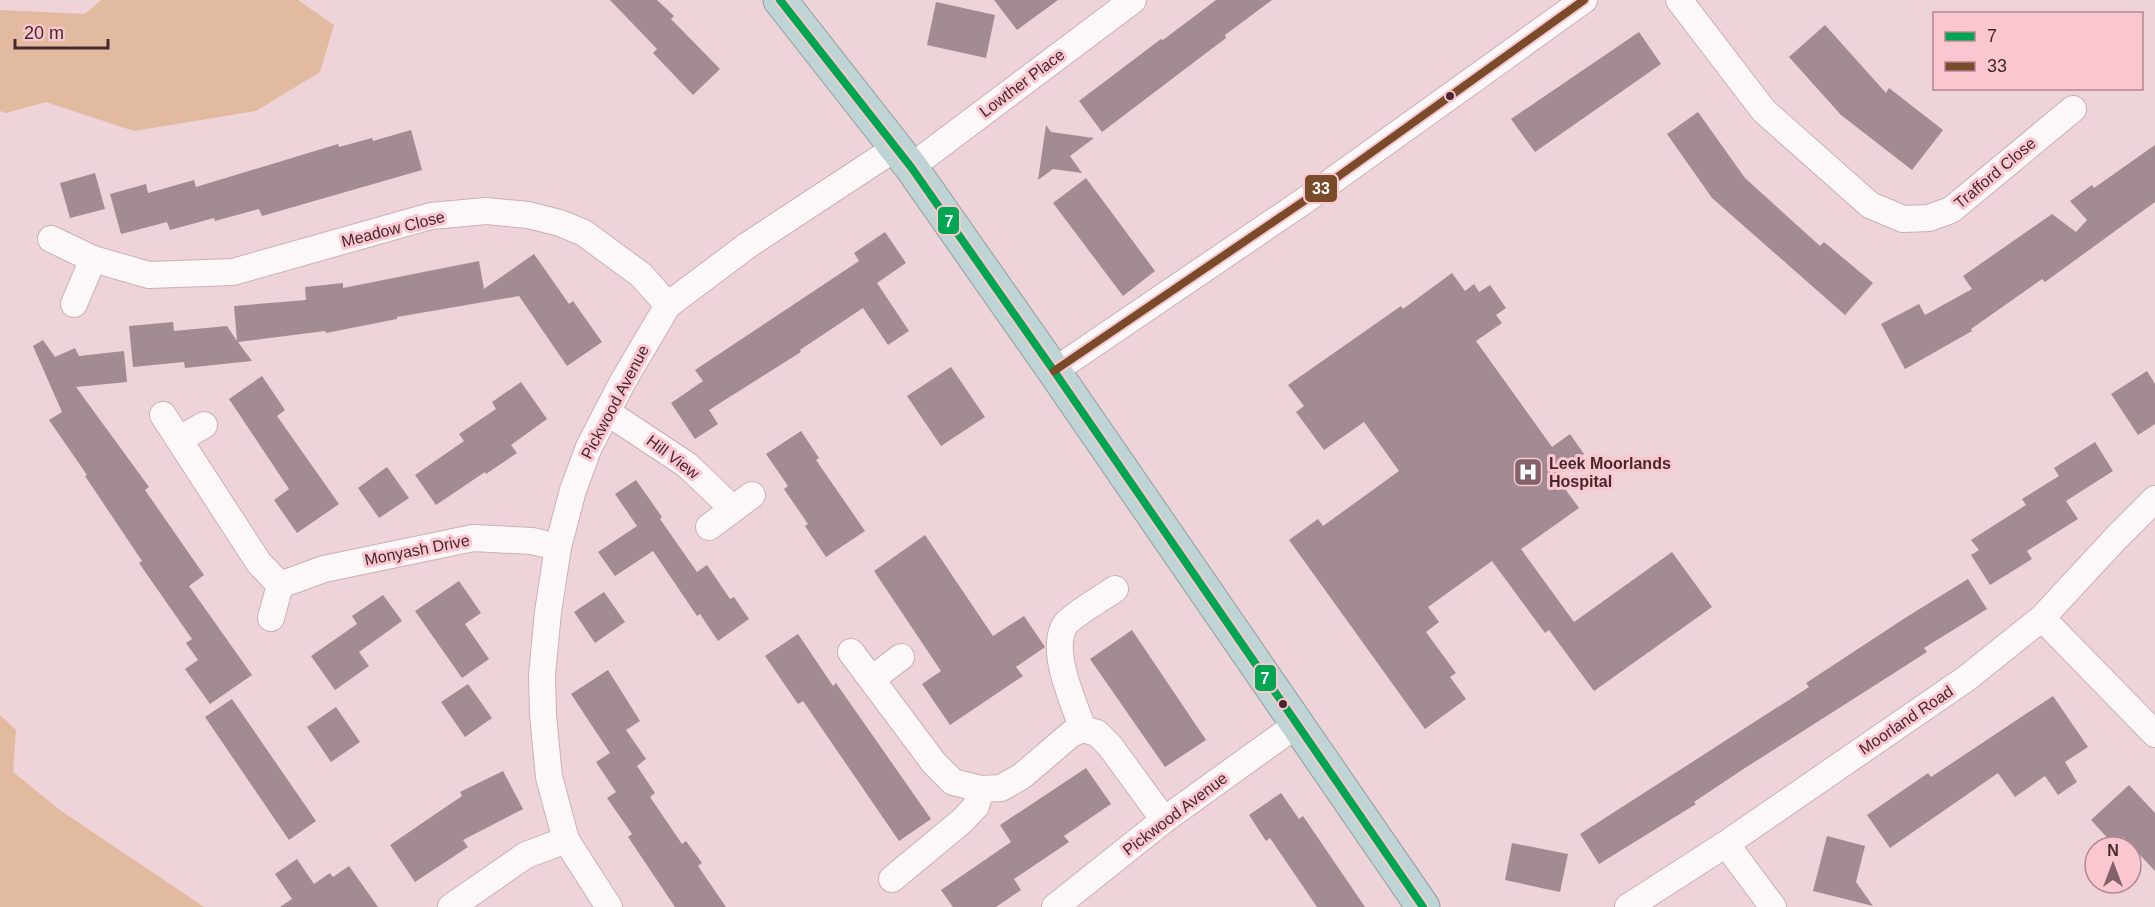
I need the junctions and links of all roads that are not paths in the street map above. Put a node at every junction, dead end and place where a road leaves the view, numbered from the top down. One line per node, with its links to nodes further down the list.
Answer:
1 (780, 0): 6 (highway)
2 (1133, 0): 6 (street, Lowther Place)
3 (1584, 0): 11 (street)
4 (1679, 0): 5 (street, Trafford Close)
5 (2073, 109)
6 (904, 157): 10 (street, Pickwood Avenue); 11 (highway)
7 (51, 239): 8 (street, Meadow Close)
8 (93, 259): 9 (street); 10 (street, Meadow Close)
9 (74, 304)
10 (668, 305): 12 (street, Pickwood Avenue)
11 (1054, 371): 26 (highway)
12 (607, 412): 17 (street, Hill View); 18 (street, Pickwood Avenue)
13 (163, 415): 15 (street)
14 (204, 425): 15 (street)
15 (180, 439): 19 (street)
16 (2155, 499): 22 (street, Moorland Road)
17 (709, 527)
18 (558, 547): 19 (street, Monyash Drive); 31 (street, Pickwood Avenue)
19 (280, 585): 21 (street)
20 (1115, 589): 27 (street)
21 (271, 618)
22 (2042, 618): 28 (street); 32 (street, Moorland Road)
23 (851, 652): 25 (street)
24 (901, 657): 25 (street)
25 (872, 680): 29 (street)
26 (1296, 724): 30 (street, Pickwood Avenue); 37 (highway)
27 (1083, 729): 29 (street); 30 (street)
28 (2155, 734)
29 (981, 789): 33 (street)
30 (1164, 820): 36 (street, Pickwood Avenue)
31 (566, 840): 34 (street); 35 (street, Pickwood Avenue)
32 (1726, 844): 38 (street, Moorland Road); 39 (street)
33 (892, 879)
34 (451, 907)
35 (609, 907)
36 (1055, 907)
37 (1423, 907)
38 (1628, 907)
39 (1773, 907)

